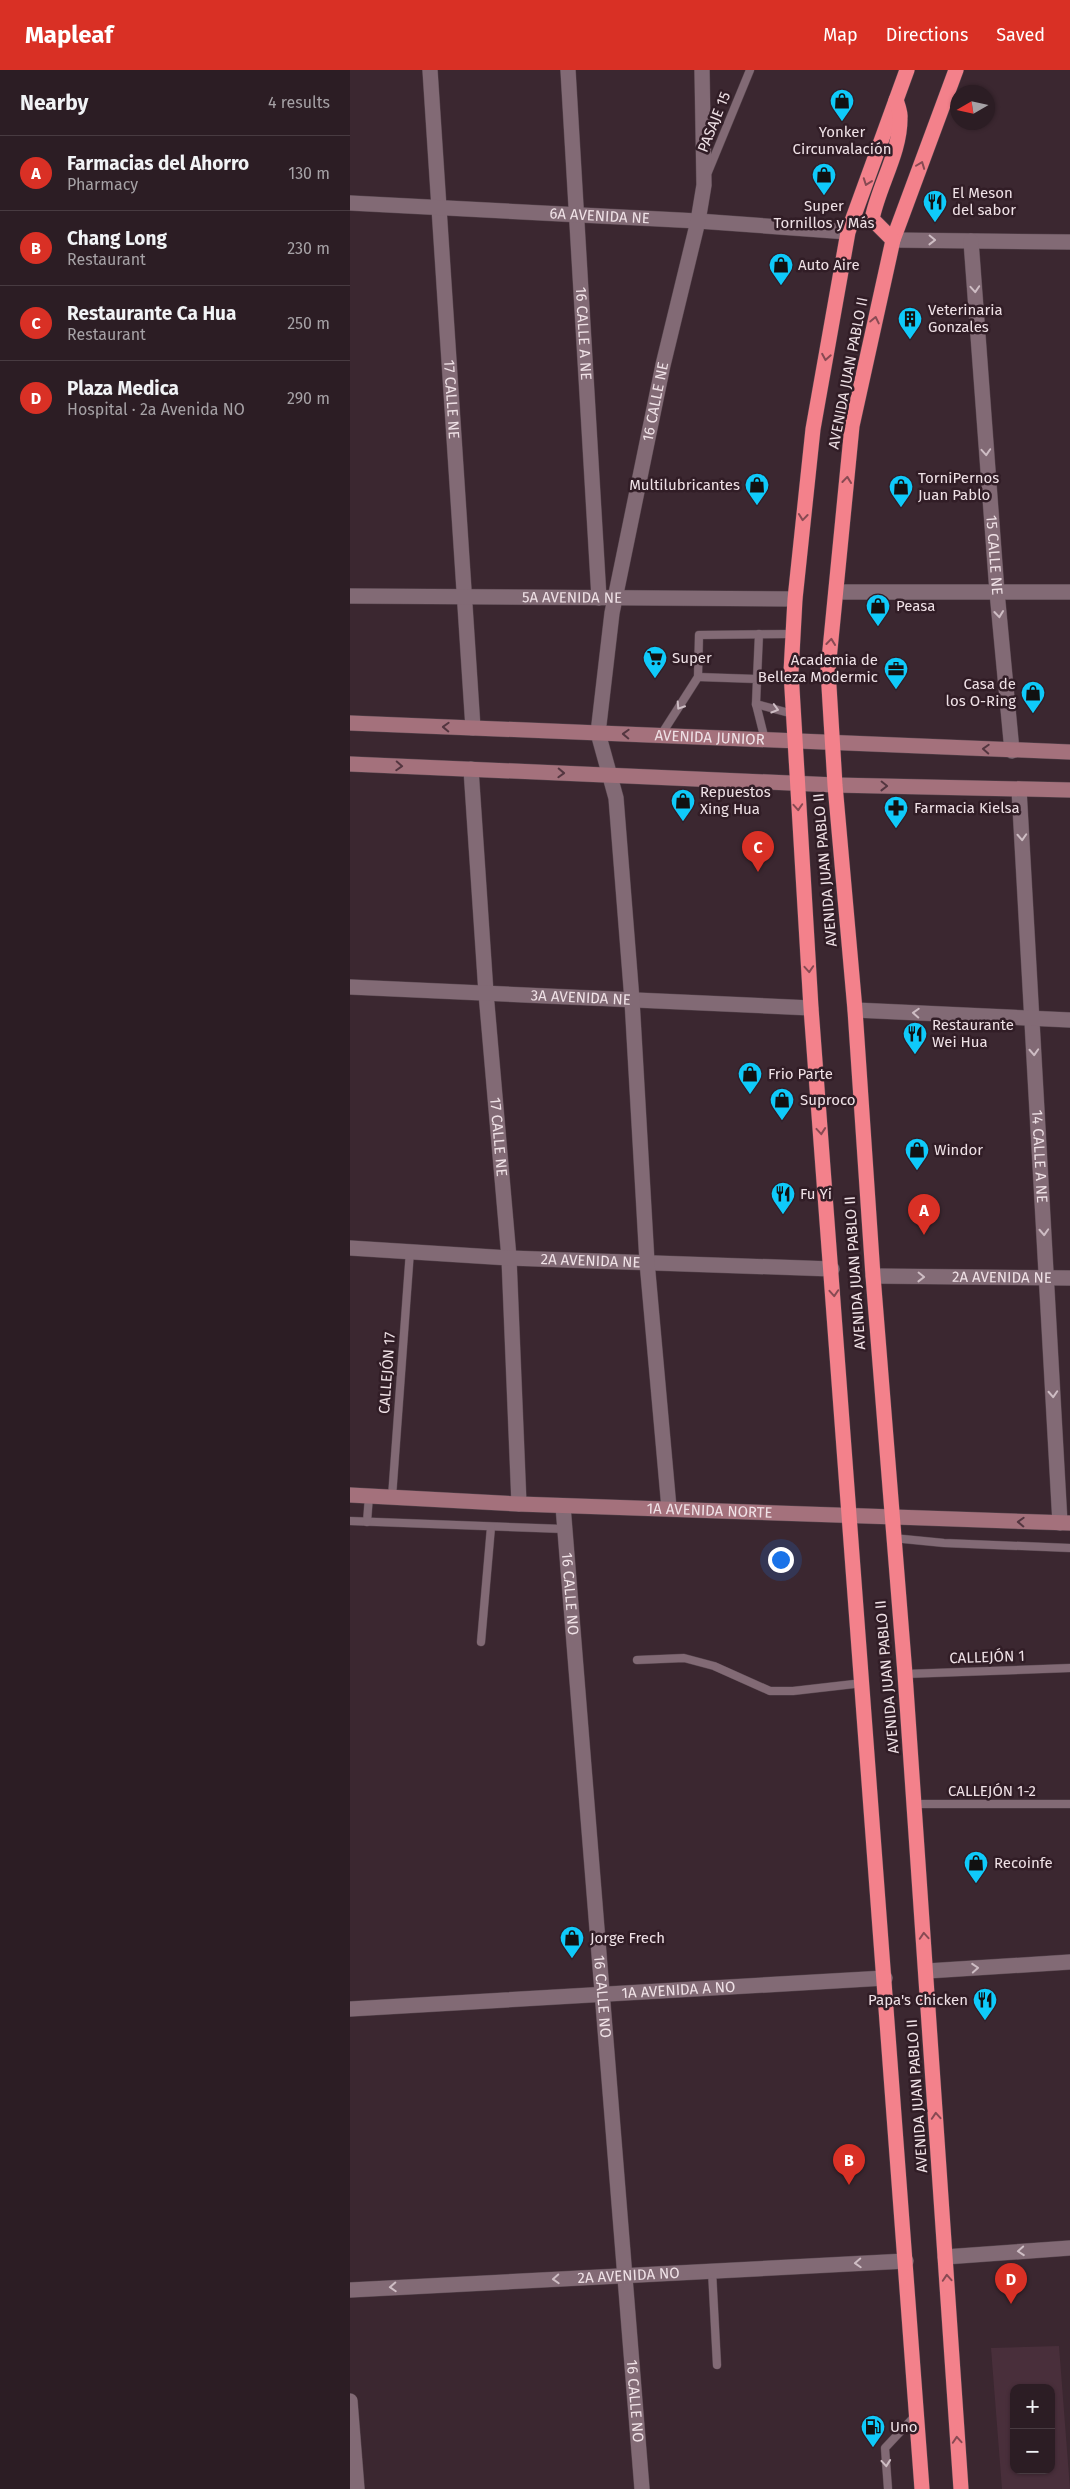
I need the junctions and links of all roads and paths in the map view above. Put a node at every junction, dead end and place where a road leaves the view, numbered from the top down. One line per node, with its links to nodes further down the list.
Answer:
1 (430, 70): 10 (street, 17 CALLE NE)
2 (568, 70): 11 (street, 16 CALLE A NE)
3 (702, 70): 8 (street, 16 CALLE NE)
4 (750, 70): 8 (lane, PASAJE 15)
5 (907, 70): 7 (highway, AVENIDA JUAN PABLO II)
6 (956, 70): 14 (highway, AVENIDA JUAN PABLO II, one-way to 6)
7 (896, 100): 13 (highway, AVENIDA JUAN PABLO II, one-way to 13); 14 (highway)
8 (704, 185): 12 (street, 16 CALLE NE)
9 (350, 203): 10 (street, 6A AVENIDA NE)
10 (438, 208): 11 (street, 6A AVENIDA NE); 21 (street, 17 CALLE NE)
11 (578, 217): 12 (street, 6A AVENIDA NE); 22 (street, 16 CALLE A NE)
12 (698, 221): 13 (street, 6A AVENIDA NE); 23 (street, 16 CALLE NE)
13 (848, 232): 24 (highway, AVENIDA JUAN PABLO II, one-way to 24)
14 (892, 240): 15 (street, one-way to 15); 17 (highway, AVENIDA JUAN PABLO II, one-way to 14)
15 (971, 241): 16 (street); 18 (street, 15 CALLE NE, one-way to 18)
16 (1070, 242)
17 (836, 592): 18 (street); 37 (highway, AVENIDA JUAN PABLO II, one-way to 17)
18 (996, 592): 19 (street); 38 (street, 15 CALLE NE, one-way to 38)
19 (1070, 592)
20 (350, 596): 21 (street, 5A AVENIDA NE)
21 (463, 597): 22 (street, 5A AVENIDA NE); 32 (street, 17 CALLE NE)
22 (599, 598): 23 (street, 5A AVENIDA NE)
23 (616, 598): 24 (street, 5A AVENIDA NE); 33 (street, 16 CALLE NE)
24 (795, 599): 26 (highway, AVENIDA JUAN PABLO II)
25 (759, 634): 26 (lane); 27 (lane); 28 (lane)
26 (793, 634): 30 (highway, AVENIDA JUAN PABLO II)
27 (698, 677): 28 (lane); 34 (lane, one-way to 34)
28 (757, 679): 29 (lane)
29 (756, 704): 30 (lane, one-way to 30); 35 (lane)
30 (793, 714): 36 (highway, AVENIDA JUAN PABLO II)
31 (350, 722): 32 (main road, AVENIDA JUNIOR, one-way to 31)
32 (473, 728): 33 (main road, AVENIDA JUNIOR)
33 (598, 733): 34 (main road, AVENIDA JUNIOR, one-way to 33); 42 (street)
34 (661, 735): 35 (main road, AVENIDA JUNIOR)
35 (765, 740): 36 (main road, AVENIDA JUNIOR)
36 (794, 741): 37 (main road, AVENIDA JUNIOR); 43 (highway, AVENIDA JUAN PABLO II)
37 (832, 742): 38 (main road, AVENIDA JUNIOR, one-way to 37); 44 (highway, AVENIDA JUAN PABLO II)
38 (1012, 751): 39 (main road, AVENIDA JUNIOR)
39 (1070, 752)
40 (350, 764): 41 (main road, one-way to 41)
41 (471, 769): 42 (main road, one-way to 42); 48 (street, 17 CALLE NE)
42 (611, 775): 43 (main road); 49 (street)
43 (796, 783): 44 (main road); 50 (highway, AVENIDA JUAN PABLO II, one-way to 50)
44 (835, 785): 45 (main road, one-way to 45); 51 (highway, AVENIDA JUAN PABLO II)
45 (1019, 788): 46 (main road); 52 (street, 14 CALLE A NE, one-way to 52)
46 (1070, 790)
47 (350, 986): 48 (street, 3A AVENIDA NE)
48 (486, 993): 49 (street, 3A AVENIDA NE); 56 (street, 17 CALLE NE)
49 (632, 1000): 50 (street, 3A AVENIDA NE); 57 (street)
50 (811, 1008): 58 (highway, AVENIDA JUAN PABLO II, one-way to 58)
51 (855, 1010): 52 (street, one-way to 51); 59 (highway, AVENIDA JUAN PABLO II)
52 (1032, 1018): 53 (street); 60 (street, 14 CALLE A NE, one-way to 60)
53 (1070, 1020)
54 (350, 1244): 55 (street, 2A AVENIDA NE)
55 (410, 1251): 56 (street, 2A AVENIDA NE); 64 (lane, CALLEJÓN 17)
56 (509, 1258): 57 (street, 2A AVENIDA NE); 65 (street, 17 CALLE NE)
57 (647, 1262): 58 (street, 2A AVENIDA NE); 67 (street)
58 (832, 1269): 68 (highway, AVENIDA JUAN PABLO II, one-way to 68)
59 (872, 1276): 60 (street, 2A AVENIDA NE, one-way to 60); 69 (highway, AVENIDA JUAN PABLO II)
60 (1046, 1278): 61 (street, 2A AVENIDA NE); 72 (street, 14 CALLE A NE, one-way to 72)
61 (1070, 1278)
62 (350, 1495): 63 (main road, 1A AVENIDA NORTE)
63 (369, 1496): 64 (main road, 1A AVENIDA NORTE); 71 (lane)
64 (392, 1497): 65 (main road, 1A AVENIDA NORTE)
65 (519, 1504): 66 (main road, 1A AVENIDA NORTE)
66 (562, 1506): 67 (main road, 1A AVENIDA NORTE); 74 (street, 16 CALLE NO)
67 (669, 1508): 68 (main road, 1A AVENIDA NORTE)
68 (851, 1516): 69 (main road, 1A AVENIDA NORTE); 81 (highway, AVENIDA JUAN PABLO II)
69 (892, 1518): 72 (main road, 1A AVENIDA NORTE, one-way to 69); 75 (highway, AVENIDA JUAN PABLO II)
70 (350, 1521): 71 (lane)
71 (368, 1522): 73 (lane)
72 (1065, 1523)
73 (491, 1527): 74 (lane); 77 (lane)
74 (564, 1529): 87 (street, 16 CALLE NO)
75 (894, 1538): 76 (lane); 80 (highway, AVENIDA JUAN PABLO II)
76 (1070, 1548)
77 (481, 1642)
78 (637, 1660): 81 (lane)
79 (1070, 1668): 80 (lane, CALLEJÓN 1)
80 (905, 1674): 82 (highway, AVENIDA JUAN PABLO II)
81 (863, 1683): 86 (highway, AVENIDA JUAN PABLO II)
82 (914, 1804): 83 (lane, CALLEJÓN 1-2); 85 (highway, AVENIDA JUAN PABLO II, one-way to 82)
83 (1070, 1804)
84 (1070, 1962): 85 (street, one-way to 84)
85 (927, 1971): 90 (highway, AVENIDA JUAN PABLO II, one-way to 85)
86 (886, 1978): 87 (street, 1A AVENIDA A NO); 91 (highway, AVENIDA JUAN PABLO II)
87 (602, 1994): 88 (street, 1A AVENIDA A NO); 93 (street, 16 CALLE NO)
88 (350, 2009)
89 (1070, 2248): 90 (street, one-way to 90)
90 (945, 2257): 102 (highway, AVENIDA JUAN PABLO II, one-way to 90)
91 (906, 2260): 92 (street, 2A AVENIDA NO, one-way to 92); 97 (highway, AVENIDA JUAN PABLO II)
92 (712, 2271): 93 (street, 2A AVENIDA NO); 95 (lane)
93 (625, 2275): 94 (street, 2A AVENIDA NO, one-way to 94); 99 (street, 16 CALLE NO)
94 (350, 2290)
95 (717, 2365)
96 (350, 2401): 98 (street)
97 (917, 2414): 100 (lane, one-way to 100); 101 (highway, AVENIDA JUAN PABLO II)
98 (357, 2489)
99 (642, 2489)
100 (888, 2489)
101 (922, 2489)
102 (960, 2489)

